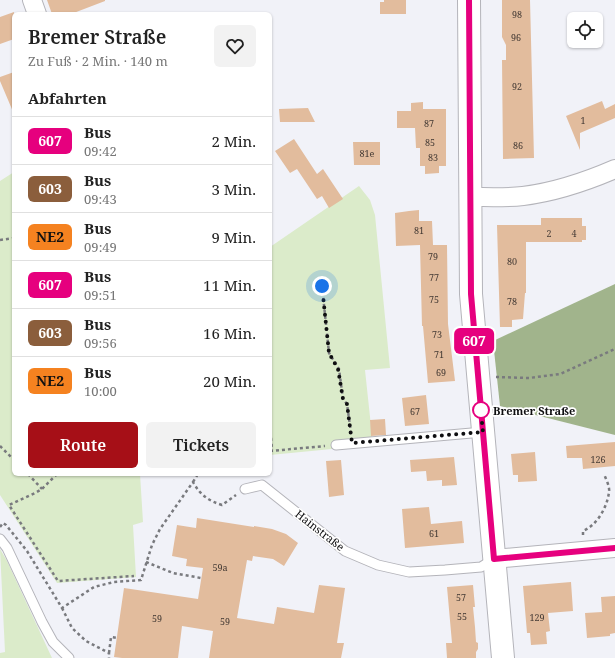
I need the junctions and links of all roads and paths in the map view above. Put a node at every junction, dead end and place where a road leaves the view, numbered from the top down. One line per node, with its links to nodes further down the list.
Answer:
1 (32, 0): 3 (street)
2 (469, 0): 5 (street)
3 (36, 12)
4 (615, 169): 5 (street)
5 (470, 197): 10 (street)
6 (12, 238): 7 (path)
7 (0, 240)
8 (322, 286): 12 (path)
9 (615, 349): 10 (path)
10 (477, 377): 11 (street)
11 (483, 432): 12 (lane); 30 (street)
12 (352, 443): 13 (lane)
13 (336, 445): 15 (path)
14 (0, 446): 16 (path)
15 (272, 451)
16 (12, 458)
17 (604, 474): 29 (path)
18 (30, 476): 22 (path)
19 (55, 476): 22 (path)
20 (197, 476): 21 (path)
21 (193, 482): 23 (path); 31 (path)
22 (42, 489): 32 (path)
23 (245, 489): 30 (lane, Hainstraße)
24 (0, 527): 25 (path)
25 (8, 528)
26 (17, 538): 34 (path)
27 (0, 539): 37 (lane)
28 (615, 548): 29 (street)
29 (584, 550): 30 (street)
30 (494, 559): 39 (street)
31 (146, 562): 33 (path); 34 (path)
32 (134, 576)
33 (201, 578)
34 (62, 608): 36 (path)
35 (116, 638): 36 (path)
36 (109, 653): 38 (path)
37 (69, 658)
38 (109, 658)
39 (503, 658)

